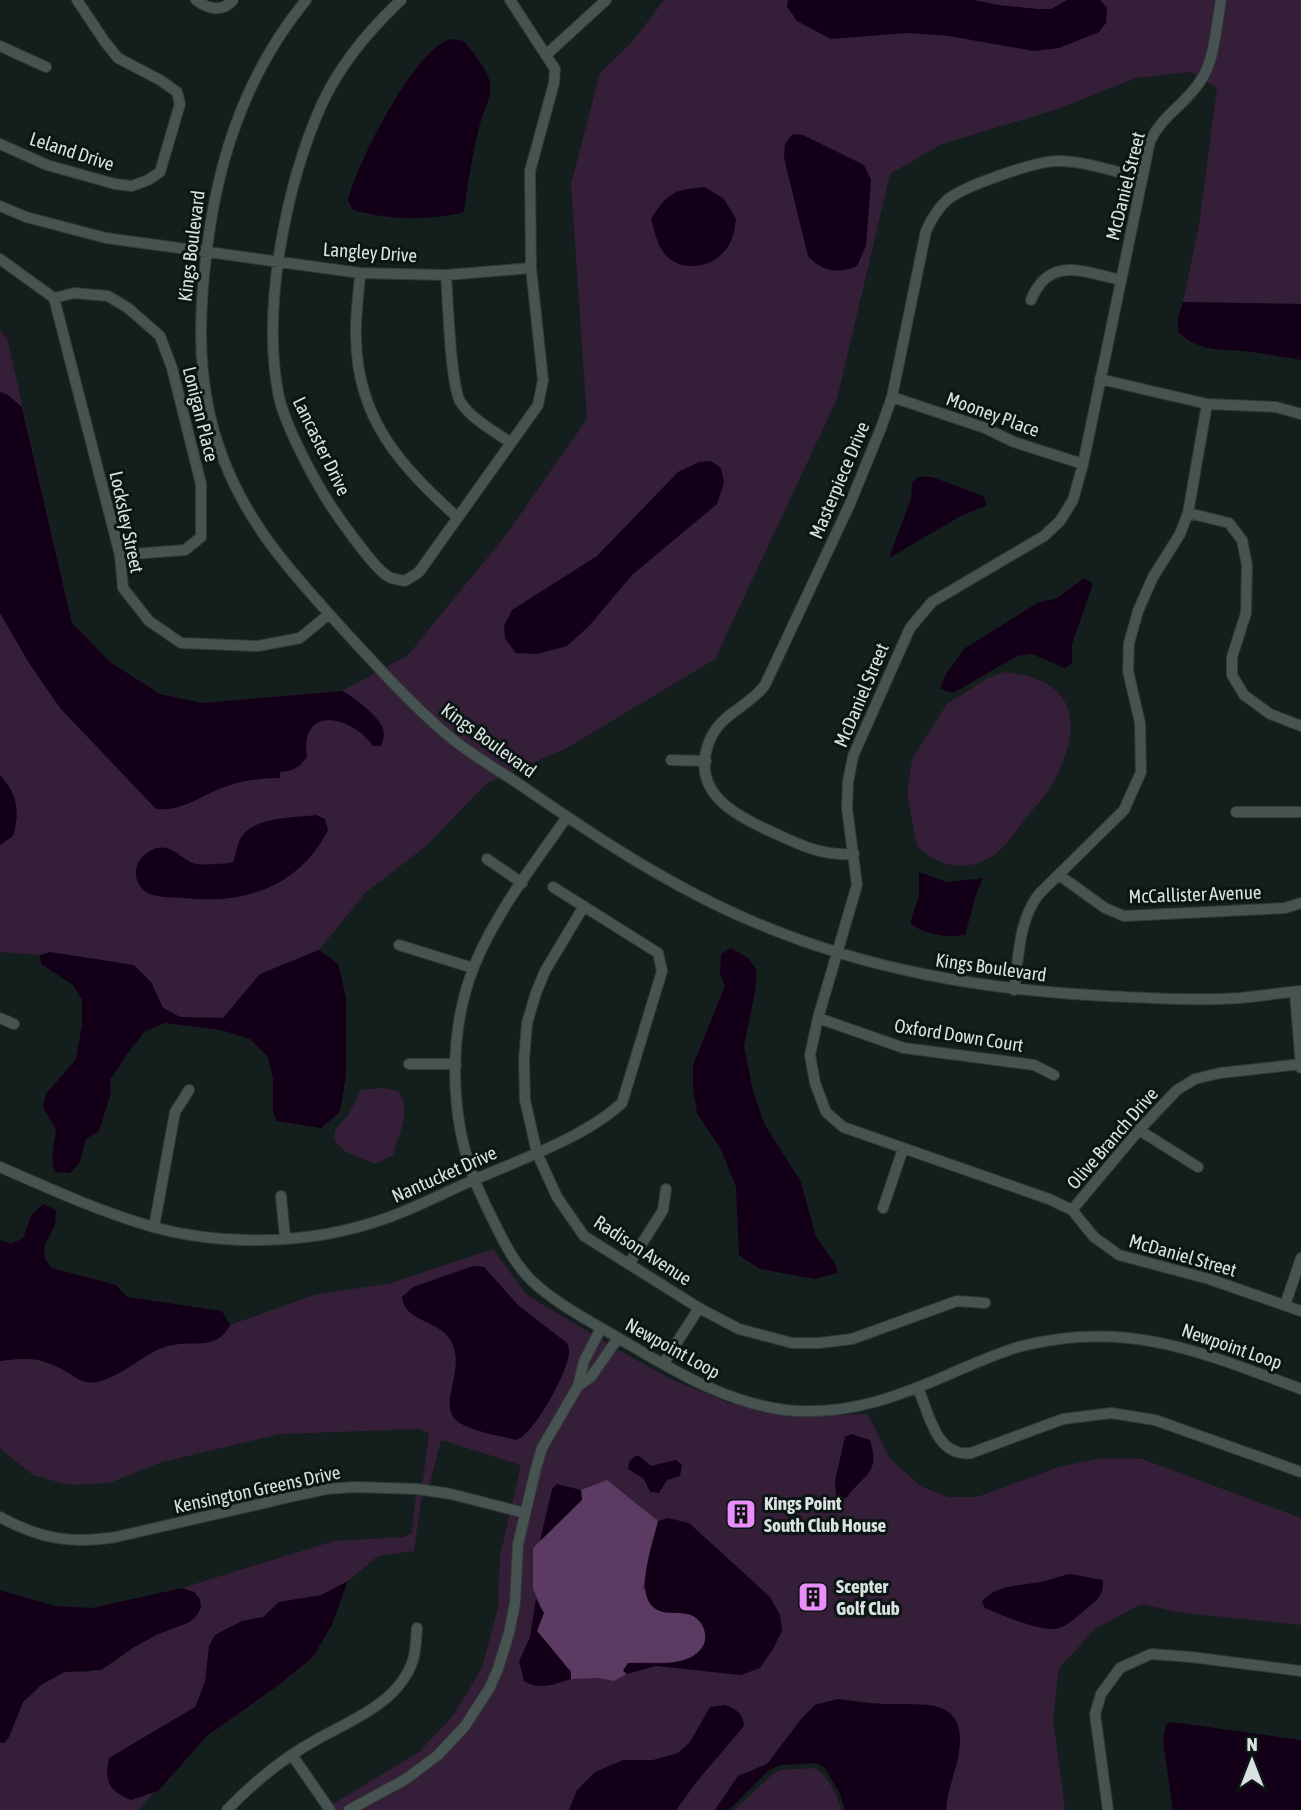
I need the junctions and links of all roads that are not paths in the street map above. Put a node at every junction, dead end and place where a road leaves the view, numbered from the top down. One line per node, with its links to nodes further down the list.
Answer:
1 (77, 0): 12 (street, Leland Drive)
2 (196, 0): 3 (street)
3 (233, 0)
4 (306, 0): 15 (street, Kings Boulevard)
5 (401, 0): 17 (street, Lancaster Drive)
6 (510, 0): 10 (street, Lancaster Drive)
7 (606, 0): 10 (street)
8 (1221, 0): 13 (street, McDaniel Street)
9 (0, 46): 11 (street)
10 (546, 55): 18 (street, Lancaster Drive)
11 (46, 67)
12 (0, 144)
13 (1142, 177): 21 (street, McDaniel Street); 25 (street, Masterpiece Drive)
14 (0, 206): 15 (street, Langley Drive)
15 (206, 250): 17 (street, Langley Drive); 33 (street, Kings Boulevard)
16 (0, 259): 22 (street)
17 (278, 260): 19 (street, Langley Drive); 31 (street, Lancaster Drive)
18 (531, 268): 20 (street, Langley Drive); 28 (street, Lancaster Drive)
19 (360, 273): 20 (street, Langley Drive); 31 (street)
20 (446, 275): 28 (street)
21 (1121, 279): 23 (street); 24 (street, McDaniel Street)
22 (54, 298): 32 (street, Locksley Street); 32 (street, Lonigan Place)
23 (1031, 300)
24 (1100, 379): 26 (street); 29 (street, McDaniel Street)
25 (892, 397): 29 (street, Mooney Place); 36 (street, Masterpiece Drive)
26 (1207, 404): 27 (street); 30 (street)
27 (1301, 414)
28 (511, 443): 31 (street, Lancaster Drive)
29 (1083, 464): 40 (street, McDaniel Street)
30 (1188, 513): 34 (street); 42 (street)
31 (458, 518)
32 (120, 555): 33 (street, Locksley Street)
33 (329, 614): 39 (street, Kings Boulevard)
34 (1301, 726)
35 (671, 760): 36 (street)
36 (706, 761): 40 (street)
37 (1236, 812): 38 (street)
38 (1301, 812)
39 (567, 817): 43 (street, Newpoint Loop); 48 (street, Kings Boulevard)
40 (854, 854): 48 (street, McDaniel Street)
41 (487, 859): 43 (street)
42 (1059, 875): 45 (street, McCallister Avenue); 50 (street)
43 (522, 883): 49 (street, Newpoint Loop)
44 (553, 887): 46 (street, Nantucket Drive)
45 (1301, 904)
46 (584, 906): 62 (street, Radison Avenue); 62 (street, Nantucket Drive)
47 (399, 945): 49 (street)
48 (839, 952): 50 (street, Kings Boulevard); 53 (street, McDaniel Street)
49 (473, 968): 56 (street, Newpoint Loop)
50 (1014, 990): 51 (street, Kings Boulevard)
51 (1298, 991): 57 (street)
52 (0, 1018): 54 (street)
53 (818, 1018): 58 (street, Oxford Down Court); 61 (street, McDaniel Street)
54 (14, 1024)
55 (409, 1064): 56 (street)
56 (456, 1064): 65 (street, Newpoint Loop)
57 (1301, 1065): 60 (street, Olive Branch Drive)
58 (1054, 1075)
59 (189, 1090): 70 (street)
60 (1139, 1130): 64 (street); 69 (street, Olive Branch Drive)
61 (903, 1149): 68 (street); 69 (street, McDaniel Street)
62 (537, 1153): 65 (street, Nantucket Drive); 73 (street, Radison Avenue)
63 (0, 1167): 70 (street, Nantucket Drive)
64 (1198, 1167)
65 (474, 1179): 71 (street, Nantucket Drive); 78 (street, Newpoint Loop)
66 (666, 1189): 73 (street)
67 (281, 1196): 71 (street)
68 (883, 1208)
69 (1072, 1210): 75 (street, McDaniel Street)
70 (154, 1227): 71 (street, Nantucket Drive)
71 (285, 1238)
72 (1301, 1258): 75 (street)
73 (629, 1264): 76 (street, Radison Avenue)
74 (985, 1304): 76 (street, Radison Avenue)
75 (1285, 1305): 77 (street, McDaniel Street)
76 (699, 1308): 80 (street, Radison Avenue)
77 (1301, 1311)
78 (601, 1328): 79 (street, Newpoint Loop); 81 (street)
79 (618, 1338): 80 (street, Newpoint Loop); 81 (street)
80 (663, 1364): 82 (street, Newpoint Loop)
81 (578, 1386): 85 (street)
82 (918, 1388): 83 (street, Newpoint Loop); 84 (street)
83 (1301, 1389)
84 (1301, 1472)
85 (525, 1513): 86 (street, Kensington Greens Drive); 92 (street)
86 (0, 1517)
87 (417, 1628): 89 (street)
88 (1301, 1671): 93 (street)
89 (292, 1755): 90 (street); 91 (street)
90 (227, 1810)
91 (330, 1810)
92 (349, 1810)
93 (1108, 1810)

